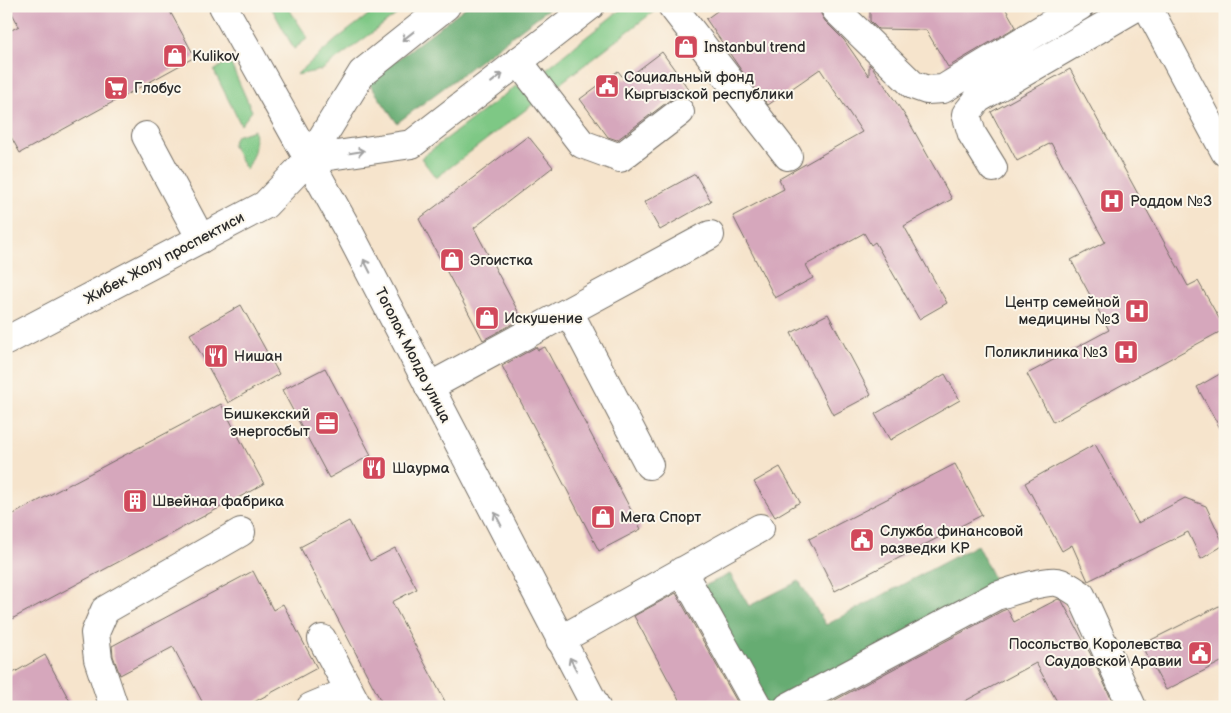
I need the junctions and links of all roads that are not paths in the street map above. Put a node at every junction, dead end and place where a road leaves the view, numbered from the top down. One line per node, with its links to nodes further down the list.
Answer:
1 (223, 6): 15 (main road, Тоголок Молдо улица)
2 (446, 6): 15 (main road, Жибек Жолу проспектиси, one-way to 15)
3 (590, 6): 9 (main road)
4 (672, 6): 14 (main road)
5 (835, 6): 6 (main road)
6 (1080, 6)
7 (1138, 6): 16 (main road)
8 (1147, 6): 10 (main road)
9 (518, 61): 11 (main road); 15 (main road, one-way to 9)
10 (1215, 110): 13 (main road)
11 (680, 112)
12 (146, 136): 18 (main road)
13 (1225, 152)
14 (788, 156)
15 (309, 159): 18 (main road, Жибек Жолу проспектиси); 21 (main road, Тоголок Молдо улица, one-way to 15)
16 (993, 168)
17 (710, 235): 19 (main road)
18 (201, 239): 20 (main road, Жибек Жолу проспектиси)
19 (569, 312): 21 (main road); 22 (main road)
20 (6, 341)
21 (429, 387): 27 (main road, Тоголок Молдо улица, one-way to 21)
22 (649, 465)
23 (760, 528): 25 (main road)
24 (242, 532): 29 (main road)
25 (682, 572): 27 (main road); 32 (main road)
26 (322, 639): 28 (main road)
27 (560, 640): 31 (main road, Тоголок Молдо улица, one-way to 27)
28 (353, 699): 30 (main road)
29 (114, 707)
30 (311, 707)
31 (596, 707)
32 (758, 707)
33 (788, 707): 34 (main road)
34 (1132, 707)

